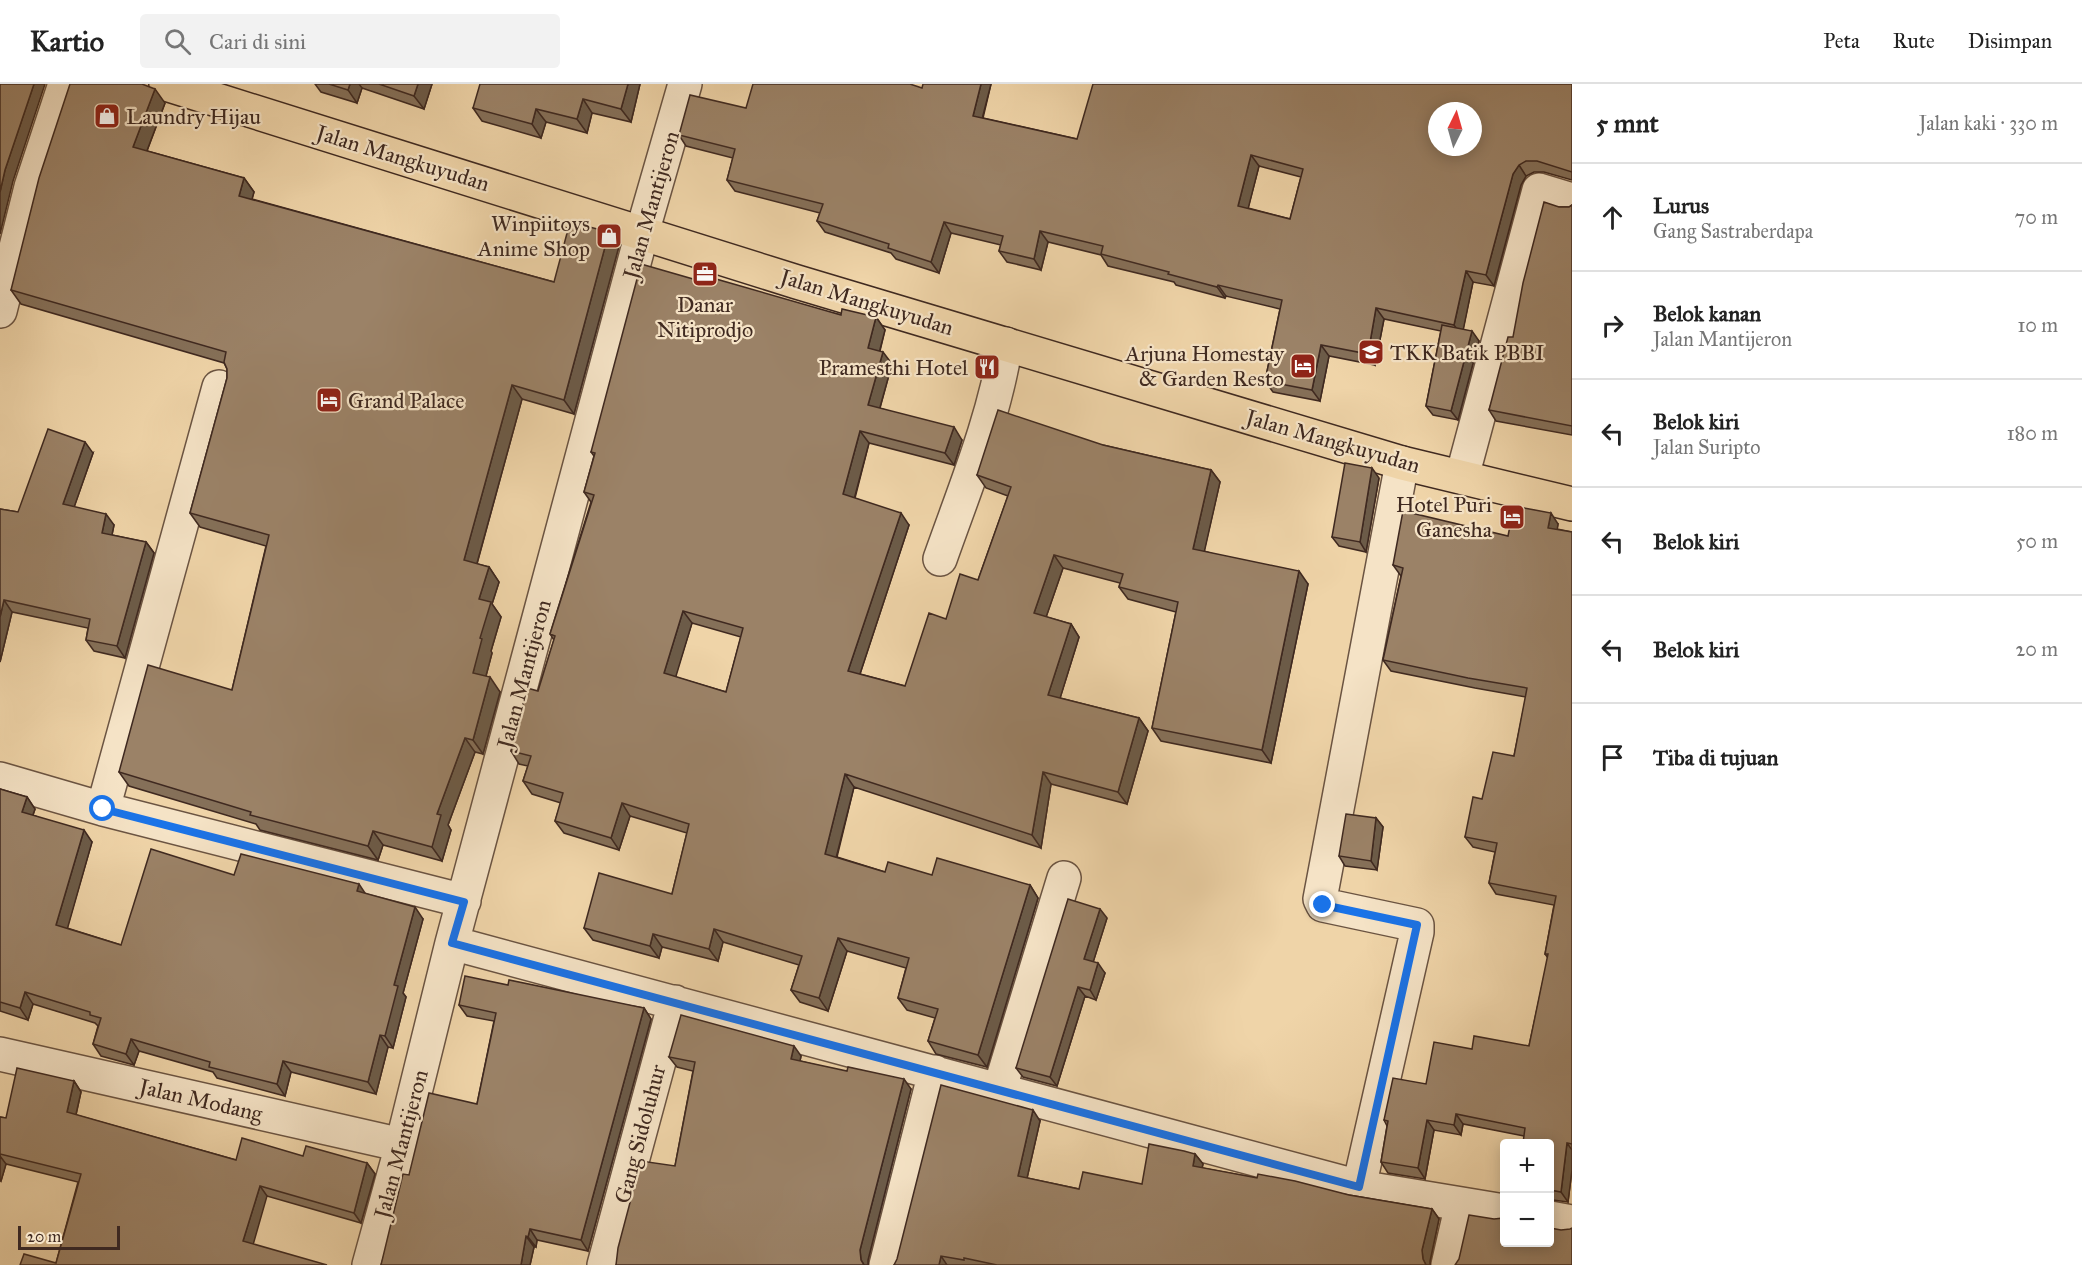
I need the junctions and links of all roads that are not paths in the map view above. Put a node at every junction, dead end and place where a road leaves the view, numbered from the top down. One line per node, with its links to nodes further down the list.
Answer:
1 (64, 84): 6 (street)
2 (685, 84): 5 (street, Jalan Mantijeron)
3 (176, 86): 5 (main road, Jalan Mangkuyudan)
4 (1572, 200): 10 (street)
5 (642, 233): 7 (main road, Jalan Mangkuyudan); 16 (street, Jalan Mantijeron)
6 (0, 311)
7 (1006, 344): 9 (main road, Jalan Mangkuyudan); 12 (street)
8 (219, 387): 14 (street)
9 (1402, 463): 10 (main road, Jalan Mangkuyudan); 23 (street)
10 (1462, 477): 11 (main road, Jalan Mangkuyudan)
11 (1572, 504)
12 (940, 559)
13 (0, 779): 14 (street)
14 (103, 809): 16 (street)
15 (1064, 878): 21 (street)
16 (464, 902): 17 (street, Jalan Mantijeron)
17 (452, 943): 18 (street); 22 (street, Jalan Mantijeron)
18 (675, 1002): 20 (street); 29 (street, Gang Sidoluhur)
19 (0, 1054): 22 (street, Jalan Modang)
20 (935, 1072): 21 (street); 30 (street)
21 (999, 1091): 23 (street)
22 (402, 1145): 28 (street, Jalan Mantijeron)
23 (1359, 1187): 24 (street)
24 (1462, 1204): 25 (street); 31 (street)
25 (1500, 1210)
26 (1554, 1219): 27 (street)
27 (1572, 1222)
28 (369, 1265)
29 (604, 1265)
30 (886, 1265)
31 (1448, 1265)

